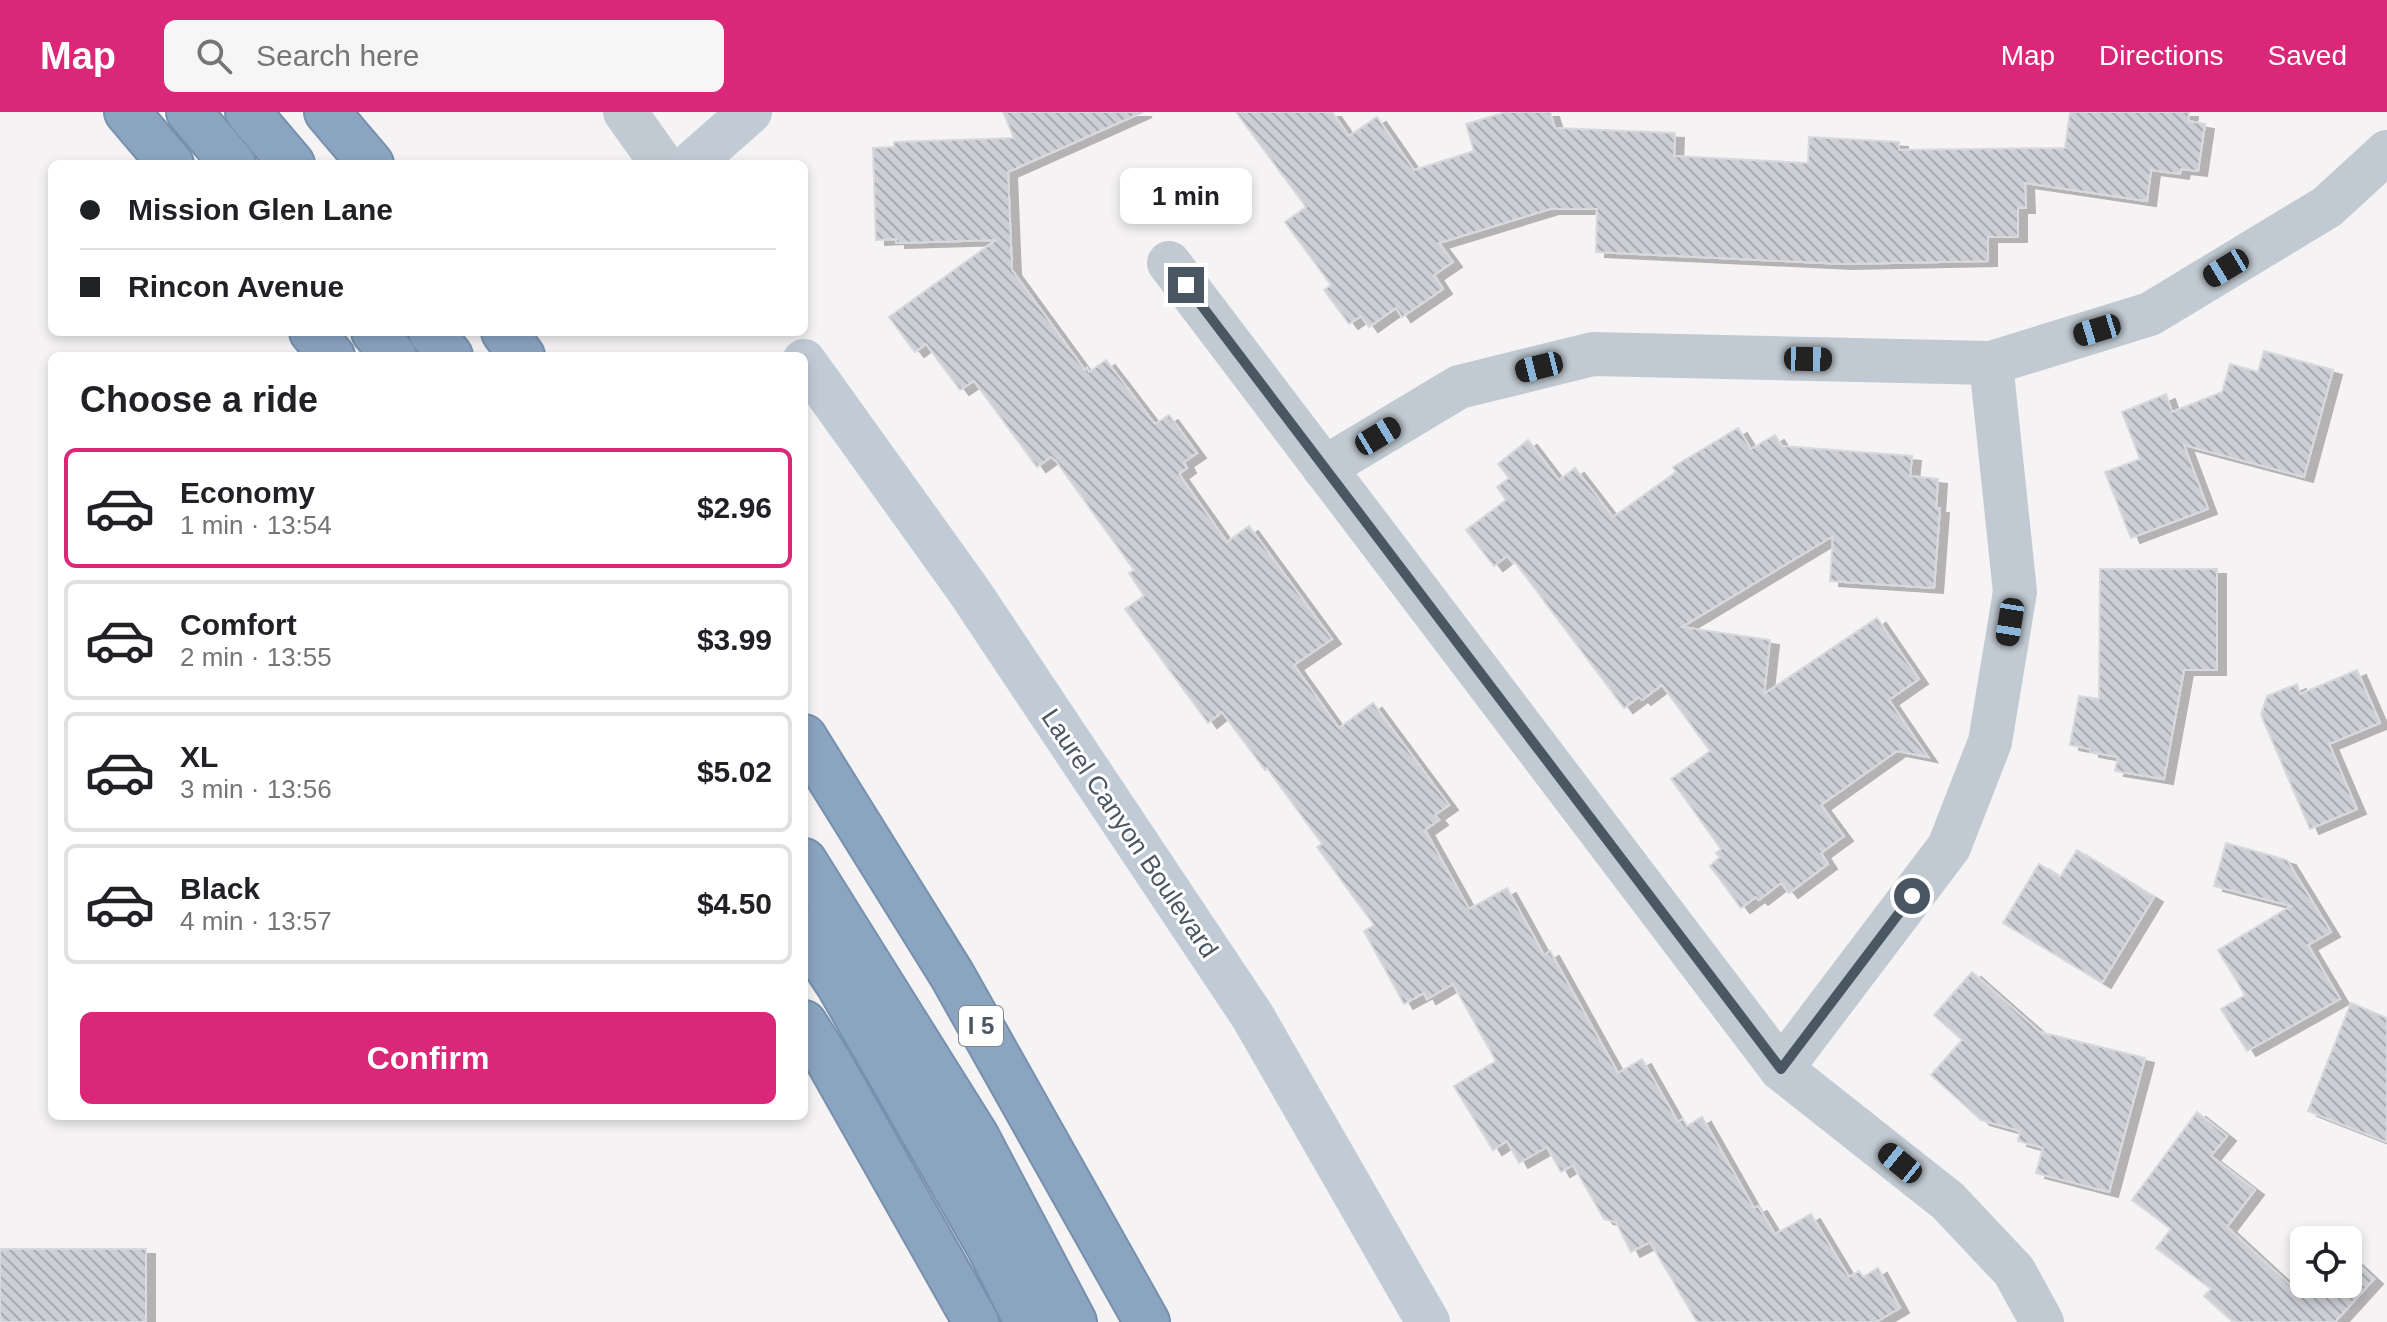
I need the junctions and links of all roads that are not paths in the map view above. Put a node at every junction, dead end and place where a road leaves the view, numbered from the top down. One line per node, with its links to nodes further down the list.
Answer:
1 (127, 112): 8 (highway)
2 (189, 112): 9 (highway)
3 (248, 112): 10 (highway)
4 (327, 112): 11 (highway)
5 (625, 112): 12 (street)
6 (750, 112): 13 (main road)
7 (2387, 152): 21 (street)
8 (168, 160)
9 (230, 160)
10 (289, 160)
11 (368, 160)
12 (659, 160)
13 (696, 160)
14 (1169, 263): 23 (street)
15 (315, 336): 18 (highway)
16 (377, 336): 19 (highway)
17 (434, 336): 20 (highway)
18 (329, 352)
19 (391, 352)
20 (447, 352)
21 (1991, 363): 23 (street); 28 (street)
22 (808, 367): 33 (main road, Laurel Canyon Boulevard)
23 (1324, 468): 28 (street)
24 (808, 743): 32 (highway, I 5)
25 (808, 867): 31 (highway)
26 (808, 938): 30 (highway)
27 (808, 1029): 29 (highway)
28 (1781, 1069): 34 (street)
29 (976, 1322)
30 (1027, 1322)
31 (1074, 1322)
32 (1147, 1322)
33 (1428, 1322)
34 (2042, 1322)

